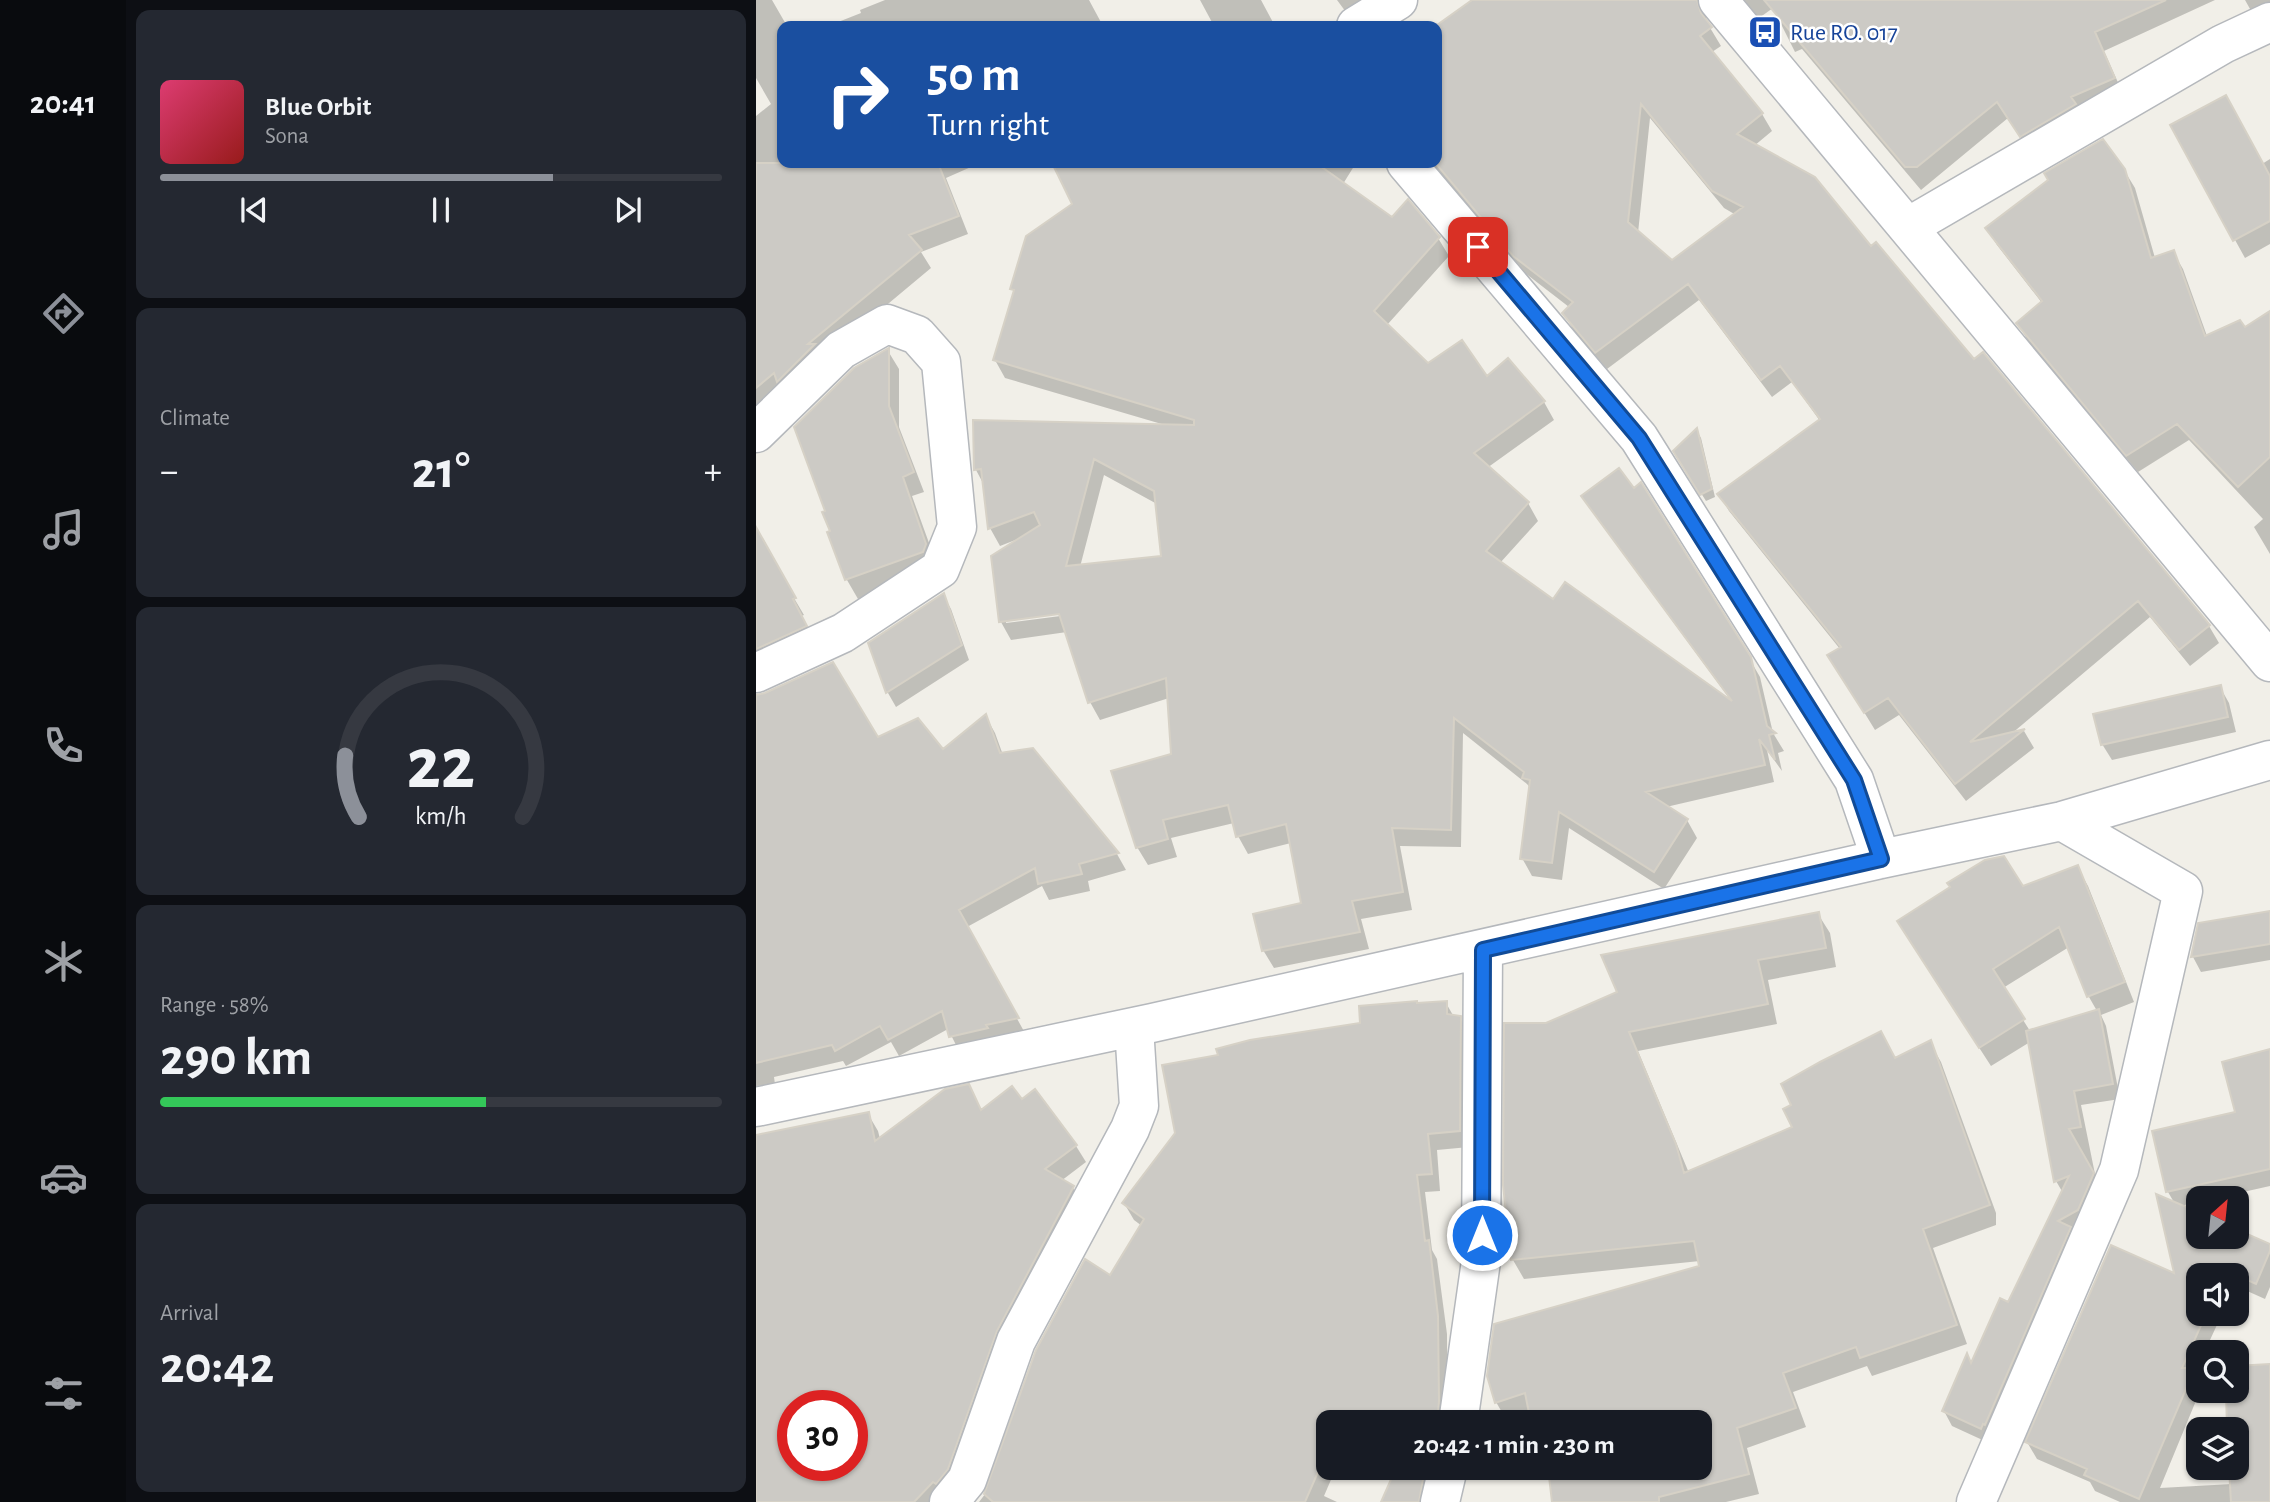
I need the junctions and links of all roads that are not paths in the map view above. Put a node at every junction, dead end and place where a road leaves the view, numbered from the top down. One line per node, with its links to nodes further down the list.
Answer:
1 (1398, 0): 3 (street)
2 (1718, 0): 6 (street)
3 (1364, 21)
4 (2270, 22): 6 (street)
5 (1410, 168): 12 (street)
6 (1908, 228): 8 (street)
7 (756, 433): 9 (street)
8 (2270, 662)
9 (756, 673)
10 (2270, 760): 11 (street)
11 (2062, 821): 12 (street); 20 (street)
12 (1881, 859): 13 (street)
13 (1483, 950): 14 (street); 16 (street)
14 (1134, 1027): 15 (street); 18 (street)
15 (756, 1107)
16 (1460, 1410)
17 (1445, 1480): 19 (street)
18 (949, 1502)
19 (1440, 1502)
20 (1976, 1502)

